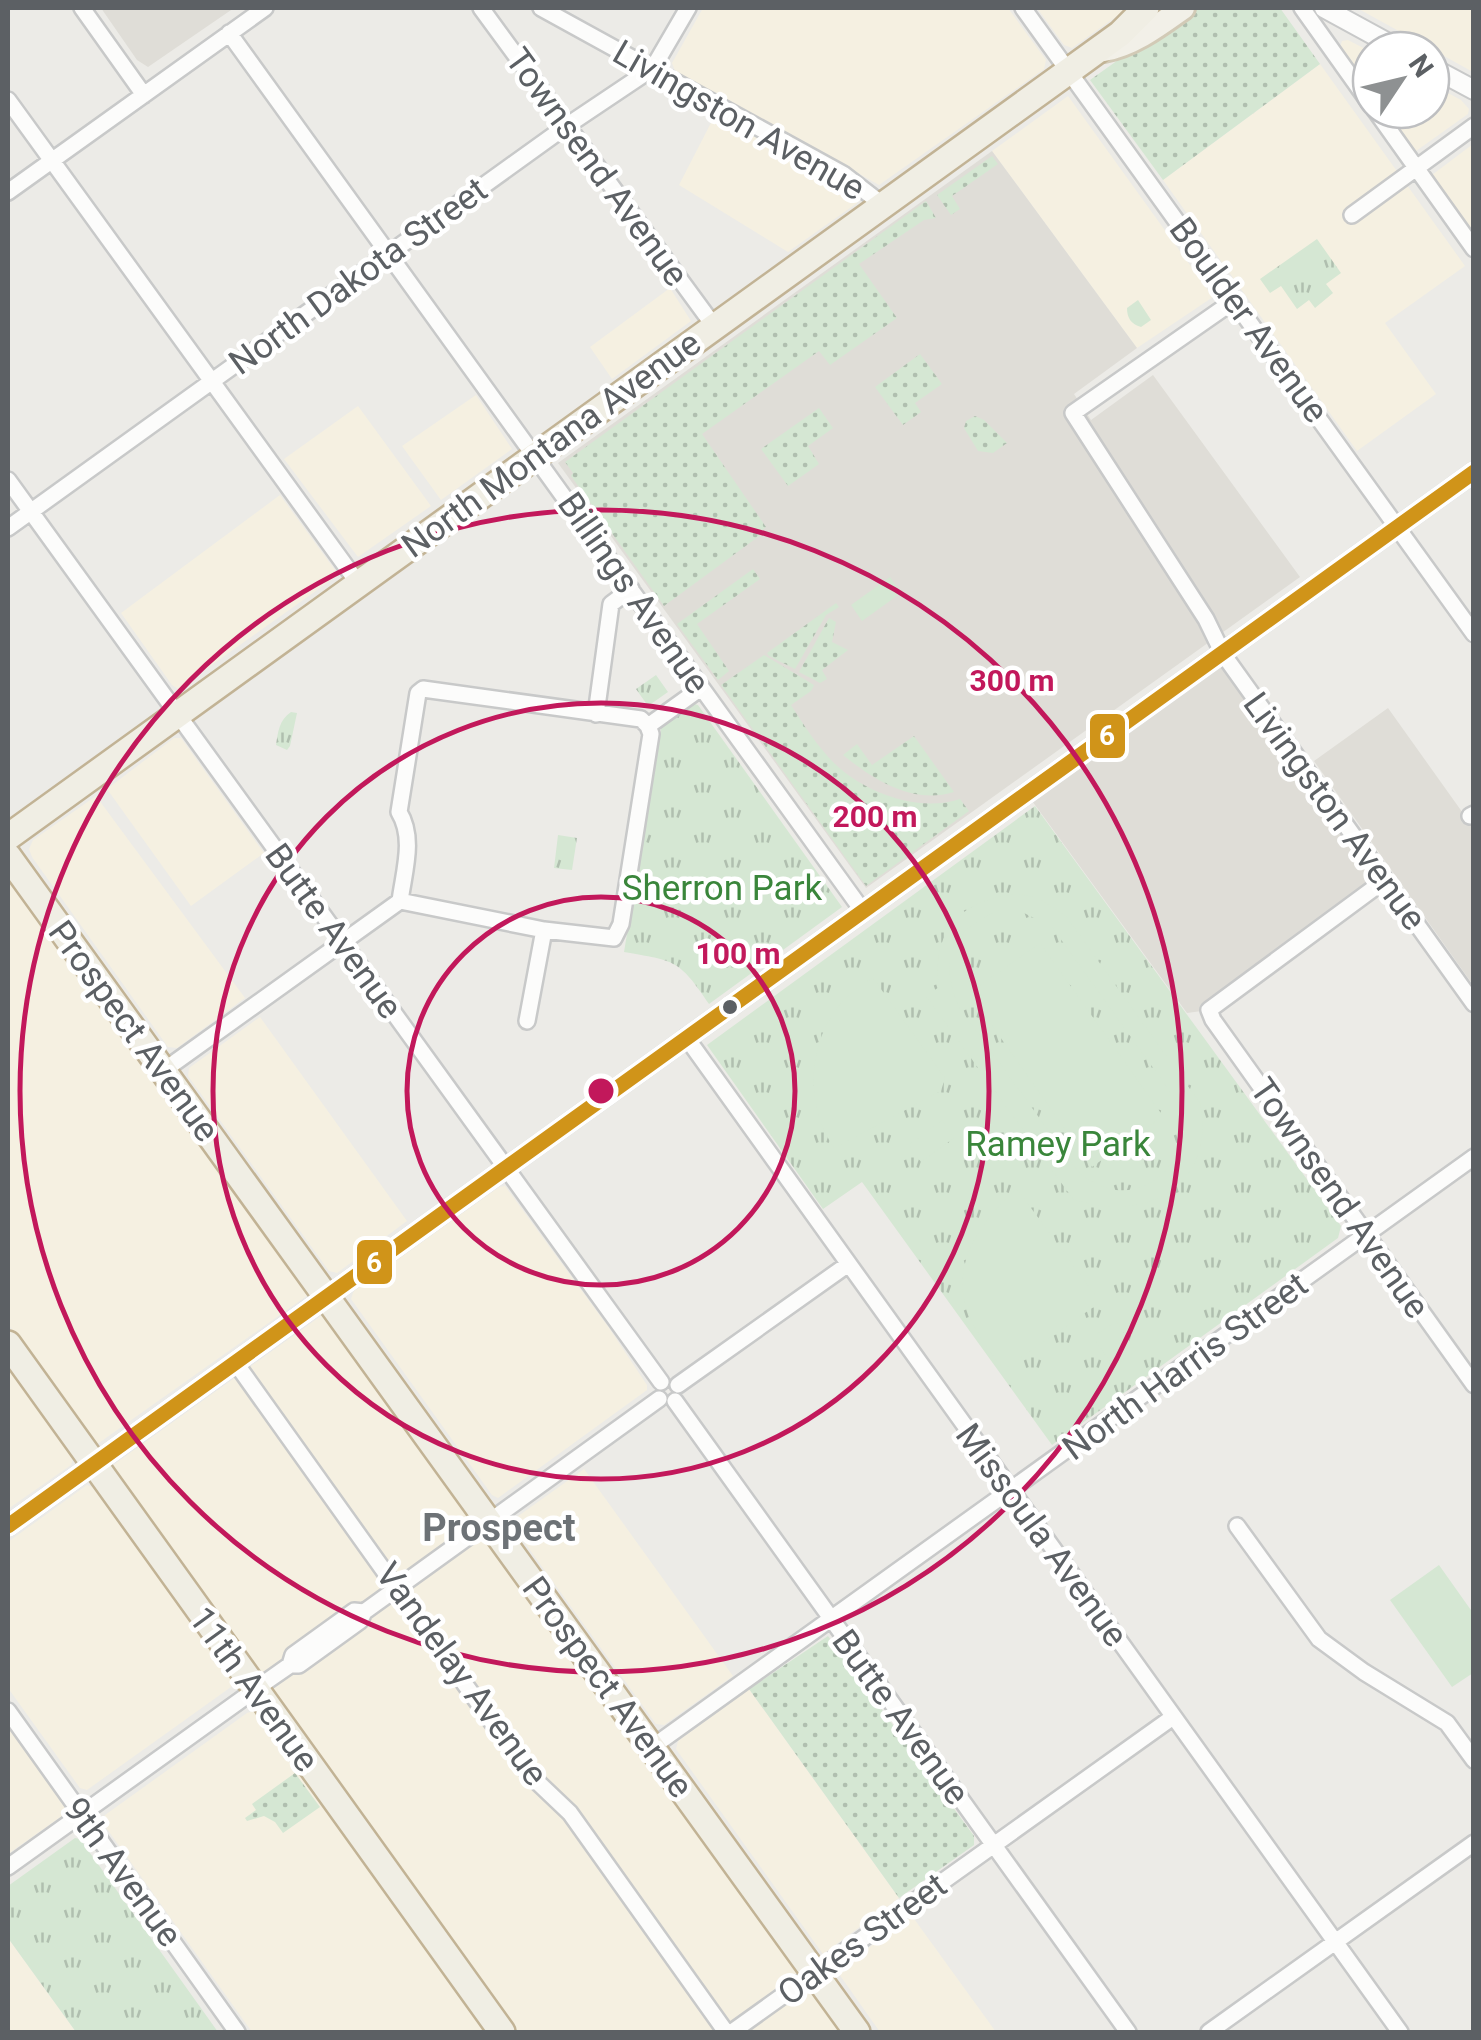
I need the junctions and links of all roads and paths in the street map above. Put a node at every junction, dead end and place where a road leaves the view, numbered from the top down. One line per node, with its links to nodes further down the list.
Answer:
1 (82, 8): 19 (street)
2 (265, 8): 12 (street)
3 (481, 8): 22 (street, Townsend Avenue)
4 (541, 8): 14 (street, Livingston Avenue)
5 (688, 8): 14 (street, North Dakota Street)
6 (1023, 8): 15 (street, Boulder Avenue)
7 (1146, 8): 13 (highway, North Montana Avenue)
8 (1182, 8): 13 (main road, North Montana Avenue)
9 (1302, 8): 16 (street)
10 (1324, 8): 11 (street)
11 (1364, 30)
12 (230, 33): 19 (street); 30 (street, Billings Avenue)
13 (1096, 52): 15 (highway, North Montana Avenue)
14 (653, 68): 22 (street, North Dakota Street); 27 (street, Livingston Avenue)
15 (1070, 71): 27 (highway, North Montana Avenue); 31 (street, Boulder Avenue)
16 (1351, 77)
17 (1451, 77): 18 (street)
18 (1474, 90)
19 (144, 95): 24 (street)
20 (8, 100): 24 (street)
21 (1474, 126): 25 (street)
22 (565, 127): 30 (street, North Dakota Street); 32 (street, Townsend Avenue)
23 (1389, 130): 25 (street)
24 (52, 160): 26 (street); 33 (street)
25 (1416, 168): 28 (street); 29 (street)
26 (8, 192)
27 (883, 205): 32 (highway, North Montana Avenue)
28 (1352, 215)
29 (1474, 249)
30 (390, 254): 33 (street, North Dakota Street); 34 (street, Billings Avenue)
31 (1235, 300): 38 (street, Boulder Avenue); 43 (street, Livingston Avenue)
32 (714, 326): 34 (highway, North Montana Avenue)
33 (211, 382): 37 (street, North Dakota Street); 40 (street)
34 (536, 455): 40 (highway, North Montana Avenue); 41 (street, Billings Avenue)
35 (1474, 472): 38 (street)
36 (8, 480): 37 (street, Butte Avenue)
37 (30, 512): 39 (street, North Dakota Street); 45 (street, Butte Avenue)
38 (1396, 526): 42 (street, Boulder Avenue); 43 (street)
39 (8, 528)
40 (358, 583): 45 (highway, North Montana Avenue)
41 (631, 589): 44 (street, Billings Avenue); 46 (street)
42 (1474, 634)
43 (1223, 654): 50 (street, Livingston Avenue); 52 (street)
44 (701, 688): 47 (street); 52 (street, Billings Avenue)
45 (178, 713): 48 (highway, North Montana Avenue); 54 (street, Butte Avenue)
46 (596, 714): 47 (street); 51 (street)
47 (648, 726): 53 (street)
48 (8, 837)
49 (8, 856): 58 (highway, Prospect Avenue)
50 (1385, 880): 55 (street, Livingston Avenue); 61 (street, Townsend Avenue)
51 (400, 901): 53 (street); 54 (street)
52 (862, 910): 57 (street)
53 (544, 930): 56 (street)
54 (342, 943): 58 (street); 60 (street, Butte Avenue)
55 (1474, 1004)
56 (527, 1021)
57 (686, 1037): 60 (street); 62 (street, Missoula Avenue)
58 (163, 1071): 63 (highway, Prospect Avenue)
59 (1474, 1158): 61 (street, North Harris Street)
60 (506, 1168): 63 (street); 67 (street, Butte Avenue)
61 (1366, 1235): 66 (street, Townsend Avenue); 69 (street, North Harris Street)
62 (846, 1264): 67 (street); 69 (street, Missoula Avenue)
63 (326, 1297): 65 (street); 70 (highway, Prospect Avenue)
64 (8, 1344): 68 (highway, 11th Avenue)
65 (235, 1362): 68 (street); 73 (street, Vandelay Avenue)
66 (1474, 1385)
67 (668, 1392): 70 (street); 74 (street, Butte Avenue)
68 (94, 1464): 71 (street); 75 (highway, 11th Avenue)
69 (1010, 1490): 74 (street, North Harris Street); 77 (street, Missoula Avenue)
70 (489, 1522): 73 (street); 78 (highway, Prospect Avenue)
71 (8, 1526)
72 (1237, 1526): 79 (street)
73 (398, 1587): 75 (street); 88 (street, Vandelay Avenue)
74 (830, 1619): 78 (street, North Harris Street); 82 (street, Butte Avenue)
75 (255, 1690): 80 (street); 87 (highway, 11th Avenue)
76 (8, 1711): 80 (street, 9th Avenue)
77 (1173, 1717): 82 (street, Oakes Street); 84 (street, Missoula Avenue)
78 (652, 1748): 85 (highway, Prospect Avenue)
79 (1474, 1760)
80 (82, 1814): 83 (street); 86 (street, 9th Avenue)
81 (1474, 1843): 84 (street)
82 (992, 1846): 85 (street, Oakes Street); 90 (street, Butte Avenue)
83 (8, 1867)
84 (1335, 1943): 91 (street); 92 (street, Missoula Avenue)
85 (814, 1974): 88 (street, Oakes Street); 89 (highway, Prospect Avenue)
86 (238, 2032)
87 (502, 2032)
88 (729, 2032)
89 (857, 2032)
90 (1128, 2032)
91 (1209, 2032)
92 (1400, 2032)

